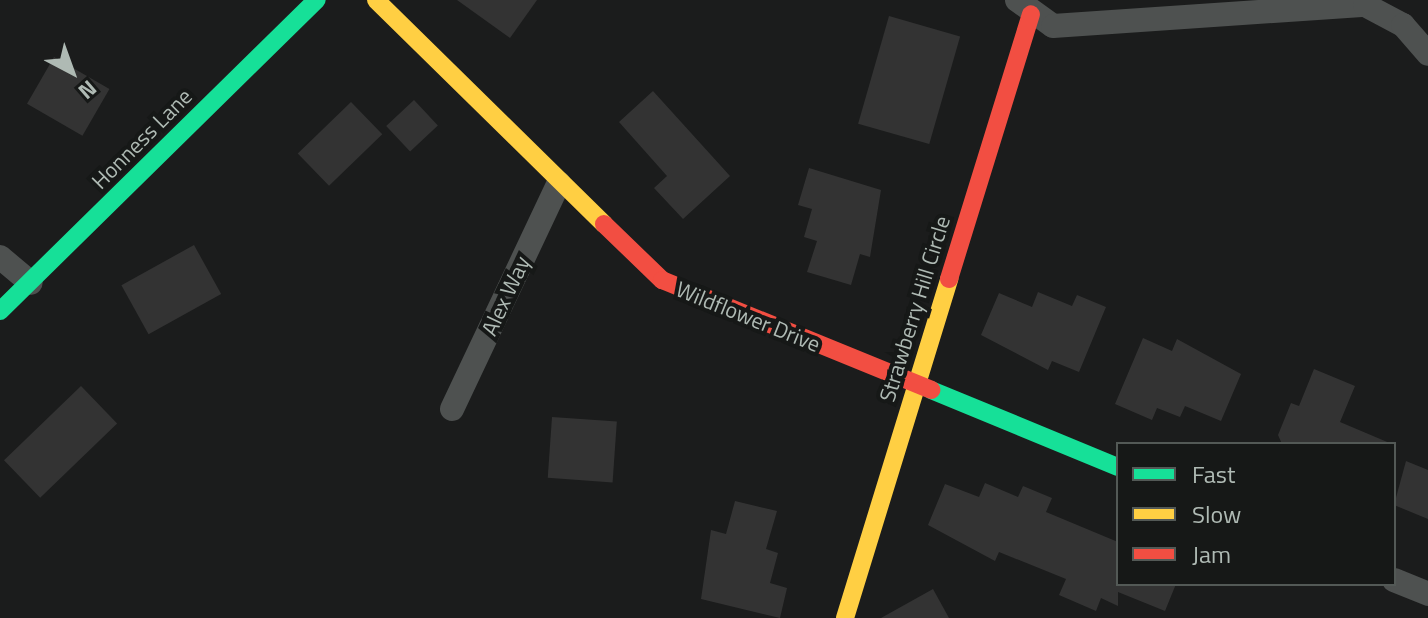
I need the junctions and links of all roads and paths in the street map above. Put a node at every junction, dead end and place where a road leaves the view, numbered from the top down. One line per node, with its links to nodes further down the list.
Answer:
1 (317, 0): 7 (street, Honness Lane)
2 (376, 0): 5 (street, Wildflower Drive)
3 (1024, 7): 4 (street); 9 (street, Strawberry Hill Circle)
4 (1428, 54)
5 (559, 183): 9 (street, Wildflower Drive); 10 (street, Alex Way)
6 (0, 257): 7 (street)
7 (31, 283): 8 (street, Honness Lane)
8 (0, 311)
9 (917, 384): 11 (street, Wildflower Drive); 14 (street, Strawberry Hill Circle)
10 (452, 409)
11 (1116, 466)
12 (1396, 581): 13 (street)
13 (1428, 594)
14 (845, 618)

